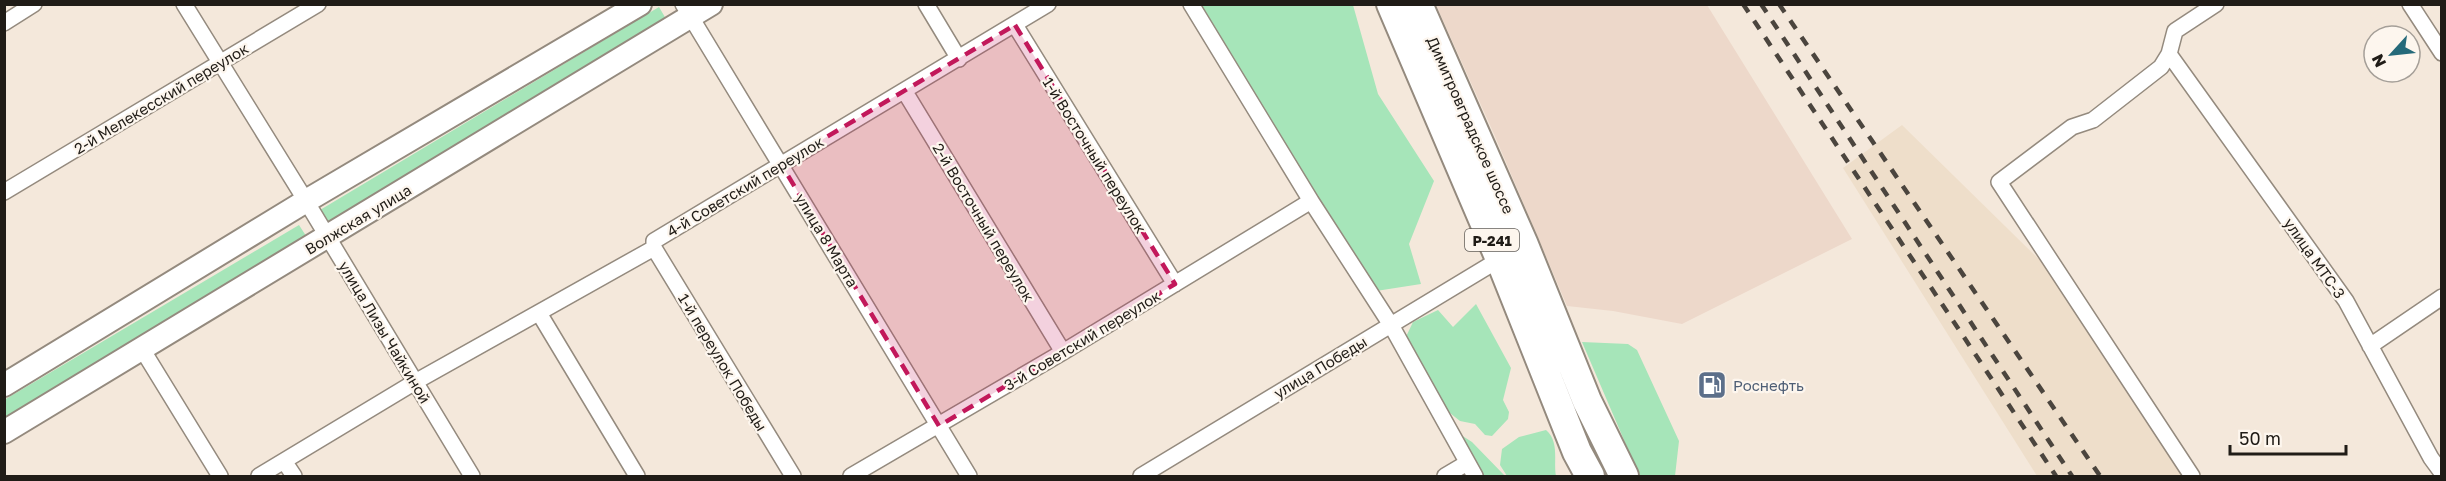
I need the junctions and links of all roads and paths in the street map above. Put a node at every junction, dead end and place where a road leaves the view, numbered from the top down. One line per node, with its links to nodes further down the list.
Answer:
1 (34, 4): 14 (street)
2 (184, 4): 19 (street, улица Лизы Чайкиной)
3 (318, 4): 19 (street, 2-й Мелекесский переулок)
4 (640, 4): 23 (main road)
5 (711, 4): 13 (main road, Волжская улица)
6 (926, 4): 18 (street)
7 (1048, 4): 15 (street, 4-й Советский переулок)
8 (1191, 4): 24 (street)
9 (1390, 4): 27 (highway, Димитровградское шоссе / Р-241)
10 (1418, 4): 53 (highway, Димитровградское шоссе / Р-241)
11 (2216, 4): 17 (street)
12 (2410, 4): 16 (street)
13 (687, 11): 21 (street, улица 8 Марта); 25 (main road, Волжская улица)
14 (4, 23)
15 (1015, 25): 18 (street, 4-й Советский переулок); 28 (street, 1-й Восточный переулок)
16 (2442, 53)
17 (2169, 54): 32 (street, улица МТС-3); 54 (street)
18 (959, 59): 20 (street, 4-й Советский переулок)
19 (220, 63): 22 (street, 2-й Мелекесский переулок); 23 (street, улица Лизы Чайкиной)
20 (905, 92): 21 (street, 4-й Советский переулок); 34 (street, 2-й Восточный переулок)
21 (781, 164): 26 (street, 4-й Советский переулок); 37 (street, улица 8 Марта)
22 (4, 192)
23 (306, 201): 25 (street, улица Лизы Чайкиной); 36 (main road)
24 (1311, 201): 28 (street, 3-й Советский переулок); 31 (street)
25 (328, 237): 33 (main road, Волжская улица); 35 (street, улица Лизы Чайкиной)
26 (654, 248): 30 (street, 4-й Советский переулок); 47 (street, 1-й переулок Победы)
27 (1500, 259): 31 (street, улица Победы); 52 (highway, Димитровградское шоссе / Р-241)
28 (1175, 284): 34 (street, 3-й Советский переулок)
29 (2442, 297): 32 (street)
30 (539, 313): 35 (street, 4-й Советский переулок); 46 (street)
31 (1391, 325): 40 (street); 50 (street, улица Победы)
32 (2370, 346): 41 (street, улица МТС-3)
33 (142, 349): 38 (main road, Волжская улица); 42 (street)
34 (1063, 352): 37 (street, 3-й Советский переулок)
35 (415, 382): 39 (street, 4-й Советский переулок); 45 (street, улица Лизы Чайкиной)
36 (4, 385)
37 (939, 426): 48 (street, 3-й Советский переулок); 49 (street, улица 8 Марта)
38 (4, 432)
39 (284, 461): 43 (street, 4-й Советский переулок); 44 (street)
40 (1471, 470): 51 (street)
41 (2442, 473)
42 (220, 477)
43 (259, 477)
44 (294, 477)
45 (472, 477)
46 (637, 477)
47 (793, 477)
48 (851, 477)
49 (969, 477)
50 (1141, 477)
51 (1445, 477)
52 (1590, 477)
53 (1624, 477)
54 (2192, 477)

